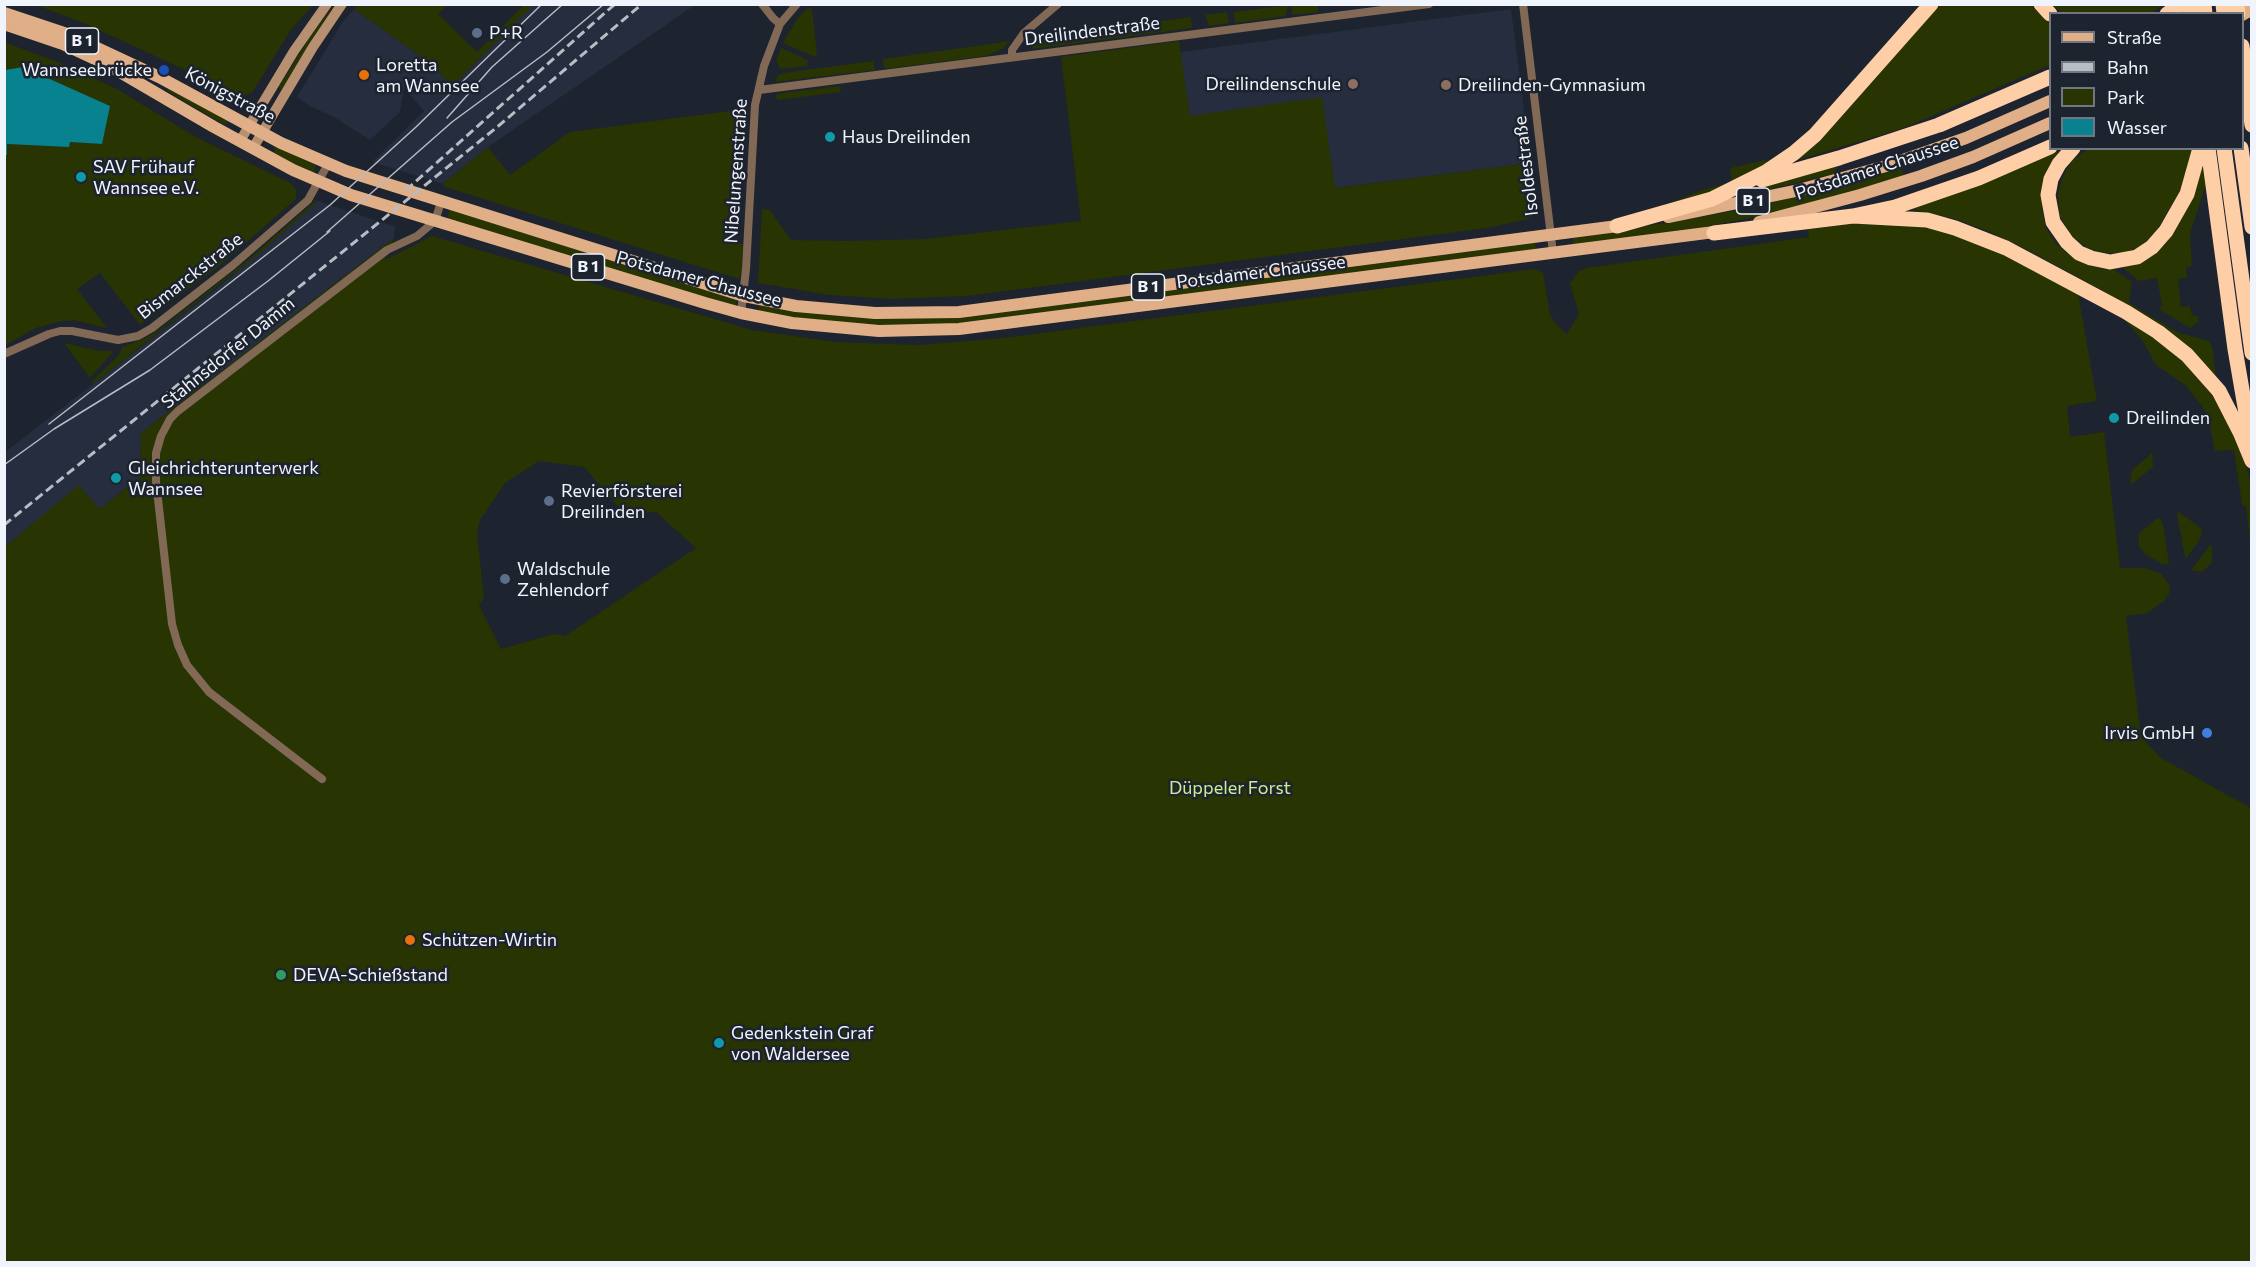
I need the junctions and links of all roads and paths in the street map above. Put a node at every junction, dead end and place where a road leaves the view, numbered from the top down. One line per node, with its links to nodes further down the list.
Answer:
1 (327, 4): 19 (main road)
2 (342, 4): 20 (main road)
3 (762, 4): 13 (street)
4 (797, 4): 13 (street, Nibelungenstraße)
5 (1058, 4): 15 (street)
6 (1429, 4): 15 (street, Dreilindenstraße)
7 (1523, 4): 43 (street, Isoldestraße)
8 (1931, 4): 36 (highway)
9 (2222, 4): 10 (main road)
10 (2209, 12)
11 (4, 13): 24 (main road, Königstraße / B 1)
12 (4, 24): 26 (main road, Königstraße / B 1)
13 (780, 24): 18 (street, Nibelungenstraße)
14 (2246, 43): 17 (highway); 23 (highway)
15 (1012, 57): 18 (street, Dreilindenstraße)
16 (2049, 77): 36 (highway)
17 (2252, 81)
18 (759, 90): 45 (street, Nibelungenstraße)
19 (269, 92): 20 (main road); 24 (main road)
20 (282, 100): 25 (main road)
21 (2049, 101): 40 (main road, Potsdamer Chaussee / B 1)
22 (2049, 123): 42 (main road, Potsdamer Chaussee / B 1)
23 (2252, 125)
24 (249, 126): 25 (main road, Königstraße / B 1); 26 (main road)
25 (262, 133): 28 (main road); 34 (main road, Königstraße / B 1)
26 (240, 141): 28 (main road, Königstraße / B 1)
27 (2049, 147): 38 (highway)
28 (253, 148): 35 (main road, Königstraße / B 1)
29 (2071, 150): 30 (highway)
30 (2199, 150)
31 (2208, 150): 49 (highway)
32 (2224, 150): 47 (highway)
33 (2241, 150): 41 (highway)
34 (328, 164): 35 (street, Bismarckstraße); 37 (main road, Königstraße / B 1)
35 (319, 182): 39 (main road, Königstraße / B 1); 48 (street, Bismarckstraße)
36 (1739, 187): 40 (highway)
37 (441, 202): 39 (street); 45 (main road, Potsdamer Chaussee / B 1)
38 (1853, 216): 42 (highway); 50 (highway)
39 (435, 222): 46 (main road, Potsdamer Chaussee / B 1); 51 (street, Stahnsdorfer Damm)
40 (1617, 226): 43 (main road, Potsdamer Chaussee / B 1)
41 (2252, 227)
42 (1714, 233): 44 (main road, Potsdamer Chaussee / B 1)
43 (1551, 235): 44 (street, Isoldestraße); 45 (main road, Potsdamer Chaussee / B 1)
44 (1554, 253): 46 (main road, Potsdamer Chaussee / B 1)
45 (744, 296): 46 (street, Nibelungenstraße)
46 (741, 313)
47 (2252, 353)
48 (4, 354)
49 (2252, 446)
50 (2252, 461)
51 (322, 779)

